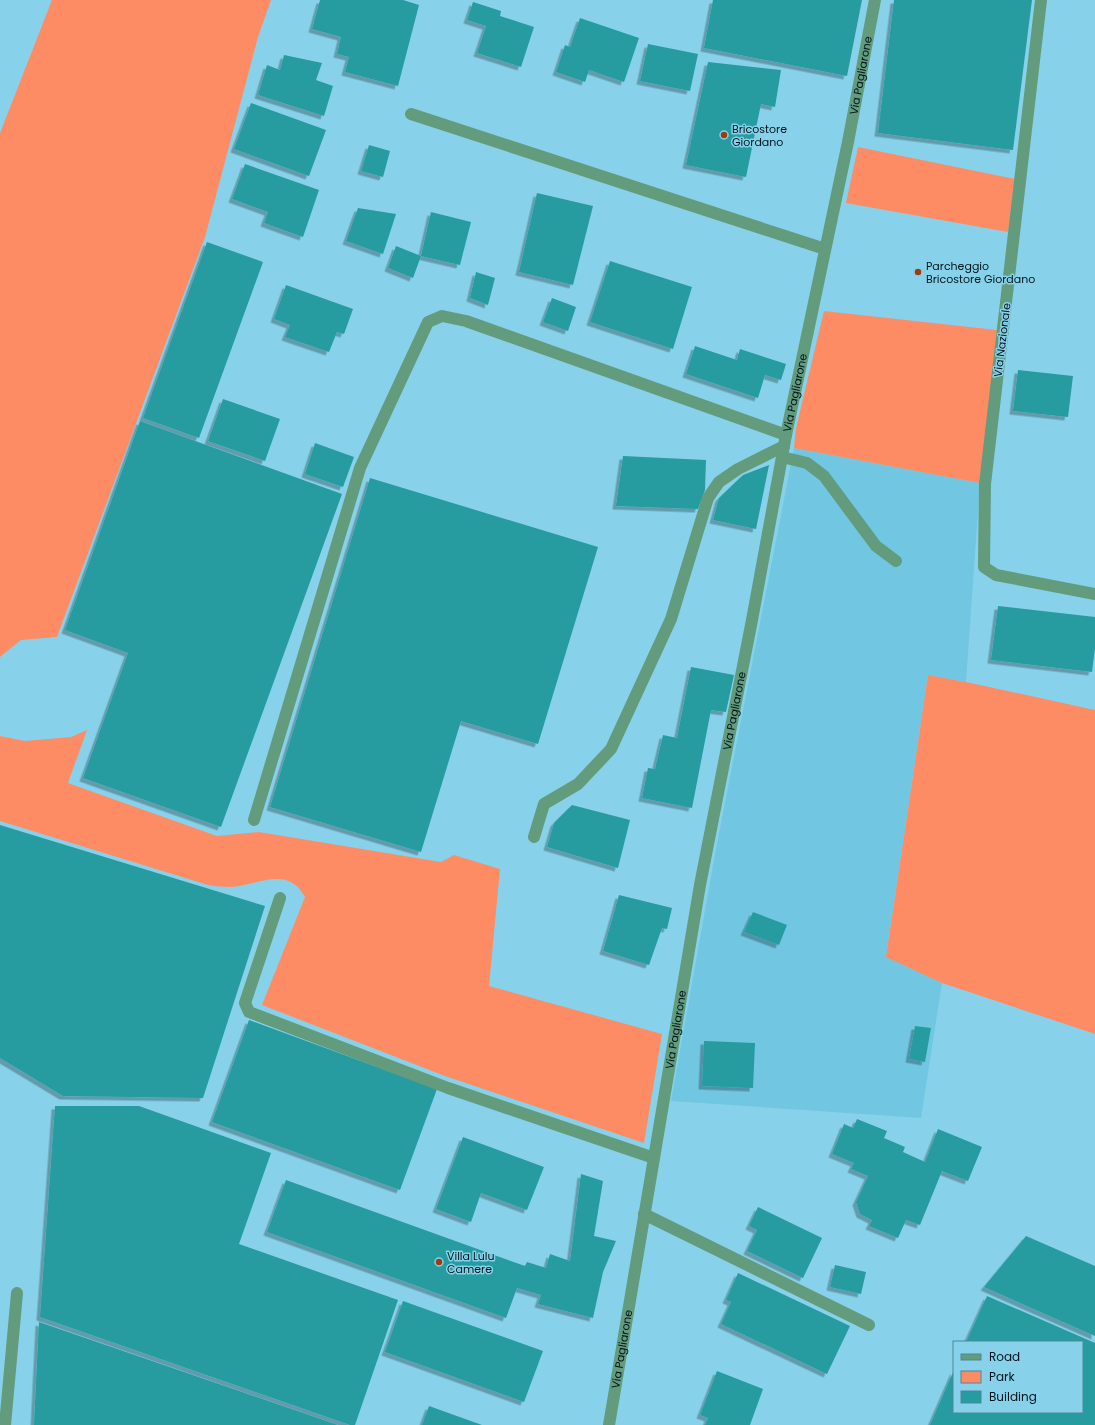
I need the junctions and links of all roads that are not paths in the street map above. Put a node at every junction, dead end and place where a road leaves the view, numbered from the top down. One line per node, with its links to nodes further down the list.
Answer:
1 (875, 0): 4 (street, Via Pagliarone)
2 (1041, 0): 7 (street, Via Nazionale)
3 (411, 114): 4 (street)
4 (825, 249): 5 (street, Via Pagliarone)
5 (784, 446): 6 (street); 8 (street); 9 (street); 11 (street, Via Pagliarone)
6 (896, 562)
7 (1095, 594)
8 (254, 820)
9 (534, 837)
10 (280, 898): 11 (street)
11 (654, 1158): 12 (street, Via Pagliarone)
12 (644, 1214): 14 (street); 16 (street, Via Pagliarone)
13 (17, 1293): 15 (street)
14 (869, 1325)
15 (5, 1425)
16 (609, 1425)

